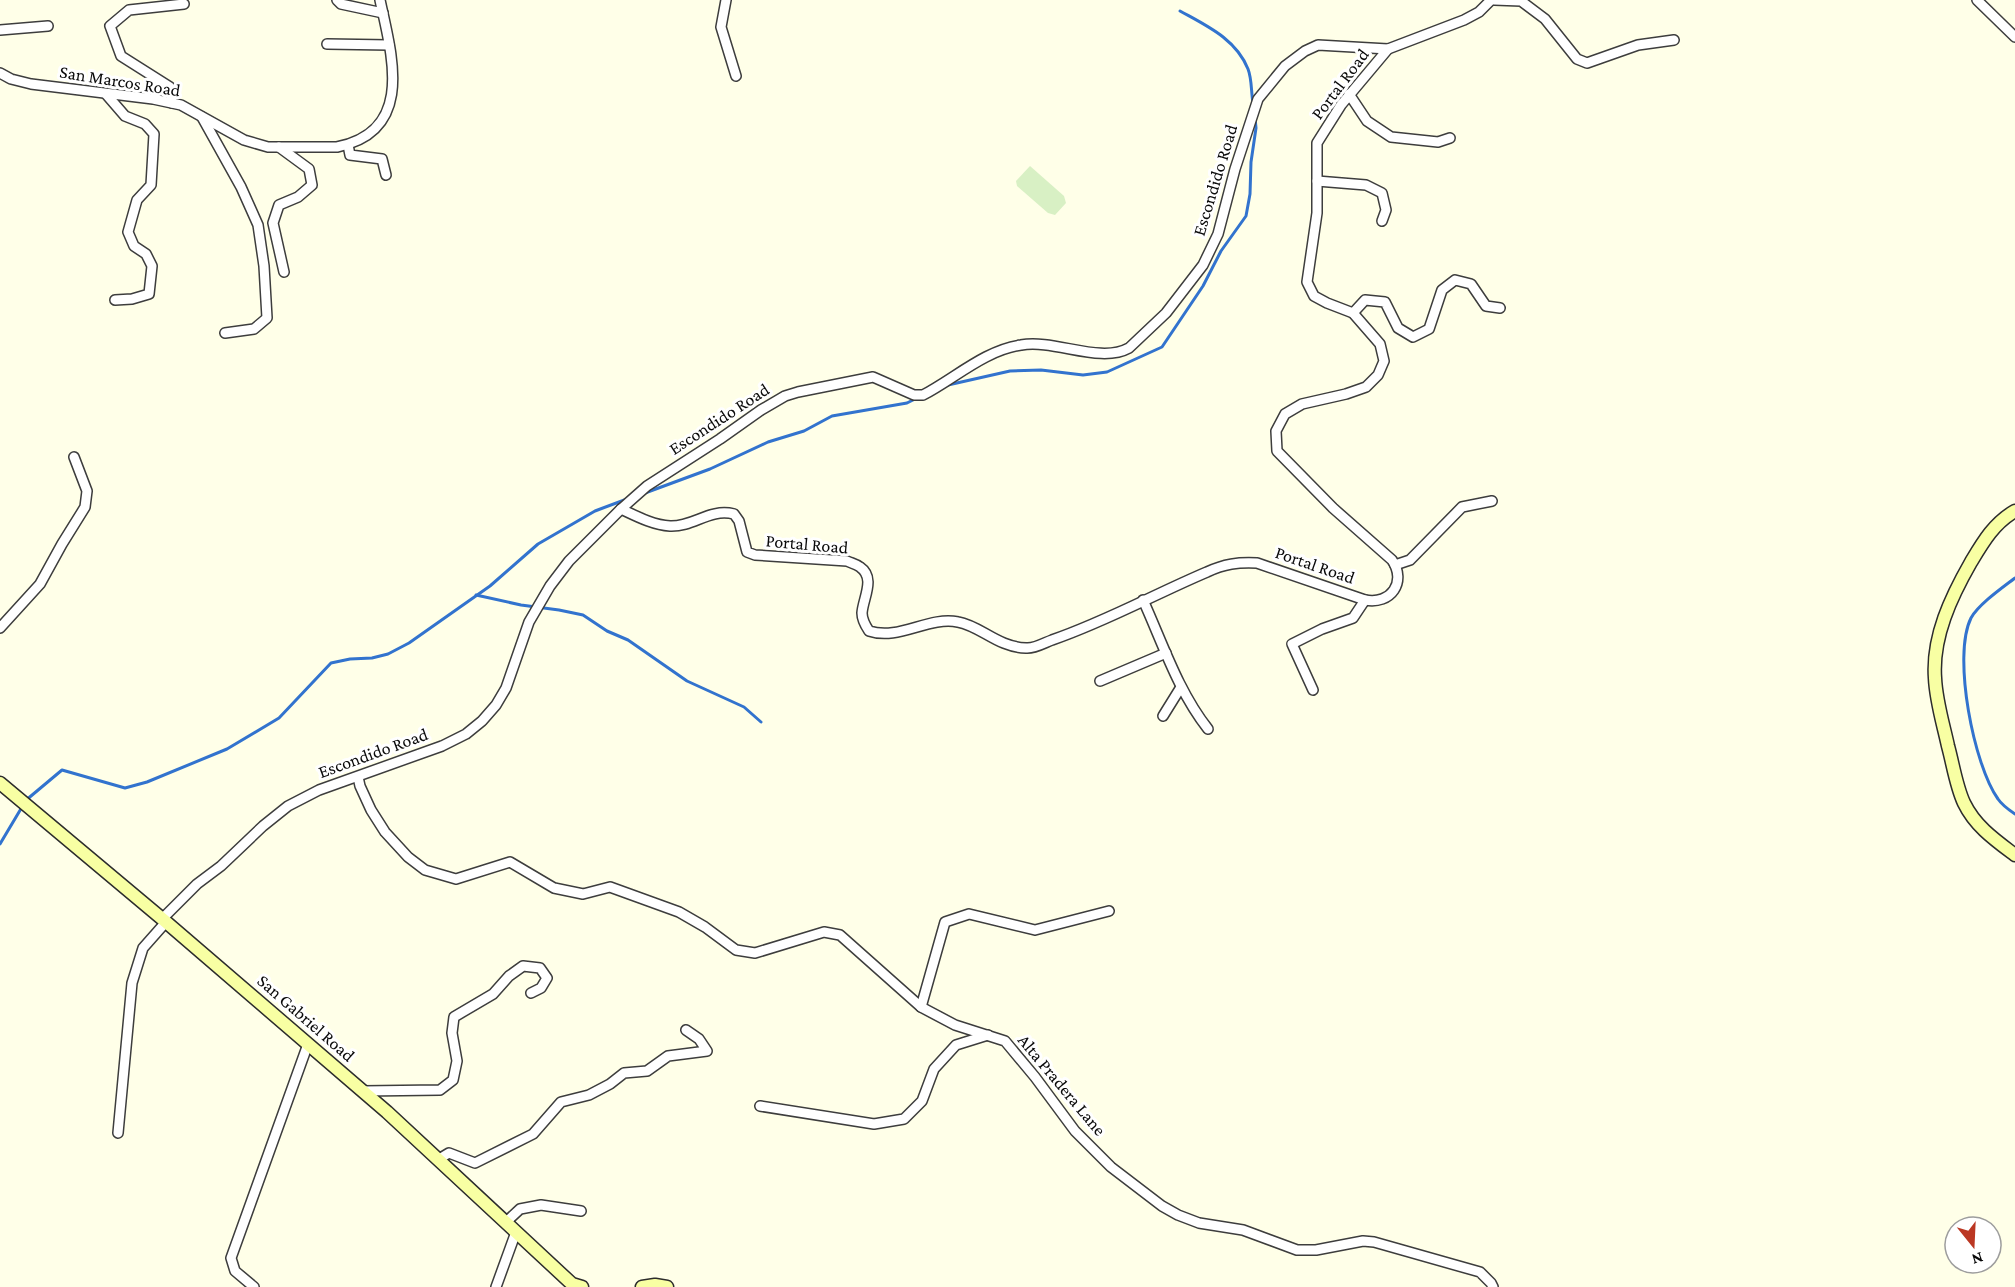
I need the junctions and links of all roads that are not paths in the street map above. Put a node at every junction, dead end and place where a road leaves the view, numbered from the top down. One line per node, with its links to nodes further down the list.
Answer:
1 (337, 0): 7 (street)
2 (380, 0): 7 (street, San Marcos Road)
3 (726, 0): 16 (street)
4 (1493, 0): 11 (street); 14 (street, Escondido Road)
5 (1982, 1): 10 (street)
6 (184, 4): 19 (street)
7 (383, 13): 13 (street, San Marcos Road)
8 (48, 26): 9 (street)
9 (0, 30)
10 (2015, 38)
11 (1674, 40)
12 (327, 44): 13 (street)
13 (389, 45): 22 (street, San Marcos Road)
14 (1388, 49): 18 (street, Portal Road); 34 (street, Escondido Road)
15 (0, 73): 17 (street, San Marcos Road)
16 (736, 76)
17 (106, 94): 19 (street, San Marcos Road); 28 (street)
18 (1349, 94): 21 (street); 25 (street, Portal Road)
19 (172, 103): 20 (street, San Marcos Road)
20 (202, 117): 23 (street, San Marcos Road); 31 (street)
21 (1450, 138)
22 (348, 145): 23 (street, San Marcos Road); 24 (street)
23 (279, 147): 27 (street)
24 (386, 175)
25 (1317, 182): 26 (street); 30 (street, Portal Road)
26 (1382, 221)
27 (284, 272)
28 (115, 300)
29 (1500, 308): 30 (street)
30 (1353, 313): 36 (street, Portal Road)
31 (225, 333)
32 (74, 457): 39 (street)
33 (1492, 501): 36 (street)
34 (621, 509): 37 (street, Portal Road); 46 (street, Escondido Road)
35 (2015, 511): 48 (street)
36 (1395, 565): 38 (street, Portal Road)
37 (1143, 600): 38 (street, Portal Road); 40 (street)
38 (1365, 600): 43 (street)
39 (0, 628)
40 (1166, 653): 41 (street); 42 (street)
41 (1100, 681)
42 (1181, 687): 44 (street); 45 (street)
43 (1313, 690)
44 (1163, 716)
45 (1208, 729)
46 (358, 777): 50 (street, Escondido Road); 52 (street, Alta Pradera Lane)
47 (0, 783): 50 (street, San Gabriel Road)
48 (2015, 855)
49 (1109, 911): 52 (street)
50 (164, 921): 55 (street, San Gabriel Road); 58 (street, Escondido Road)
51 (531, 993): 56 (street)
52 (921, 1007): 54 (street, Alta Pradera Lane)
53 (686, 1030): 59 (street)
54 (988, 1035): 57 (street); 68 (street, Alta Pradera Lane)
55 (308, 1044): 56 (street, San Gabriel Road); 63 (street)
56 (363, 1091): 59 (street, San Gabriel Road)
57 (760, 1106)
58 (118, 1133)
59 (439, 1159): 61 (street, San Gabriel Road)
60 (581, 1211): 61 (street)
61 (506, 1222): 62 (street, San Gabriel Road)
62 (516, 1232): 64 (street); 65 (street, San Gabriel Road)
63 (254, 1287)
64 (496, 1287)
65 (582, 1287)
66 (642, 1287): 67 (street)
67 (667, 1287)
68 (1493, 1287)

